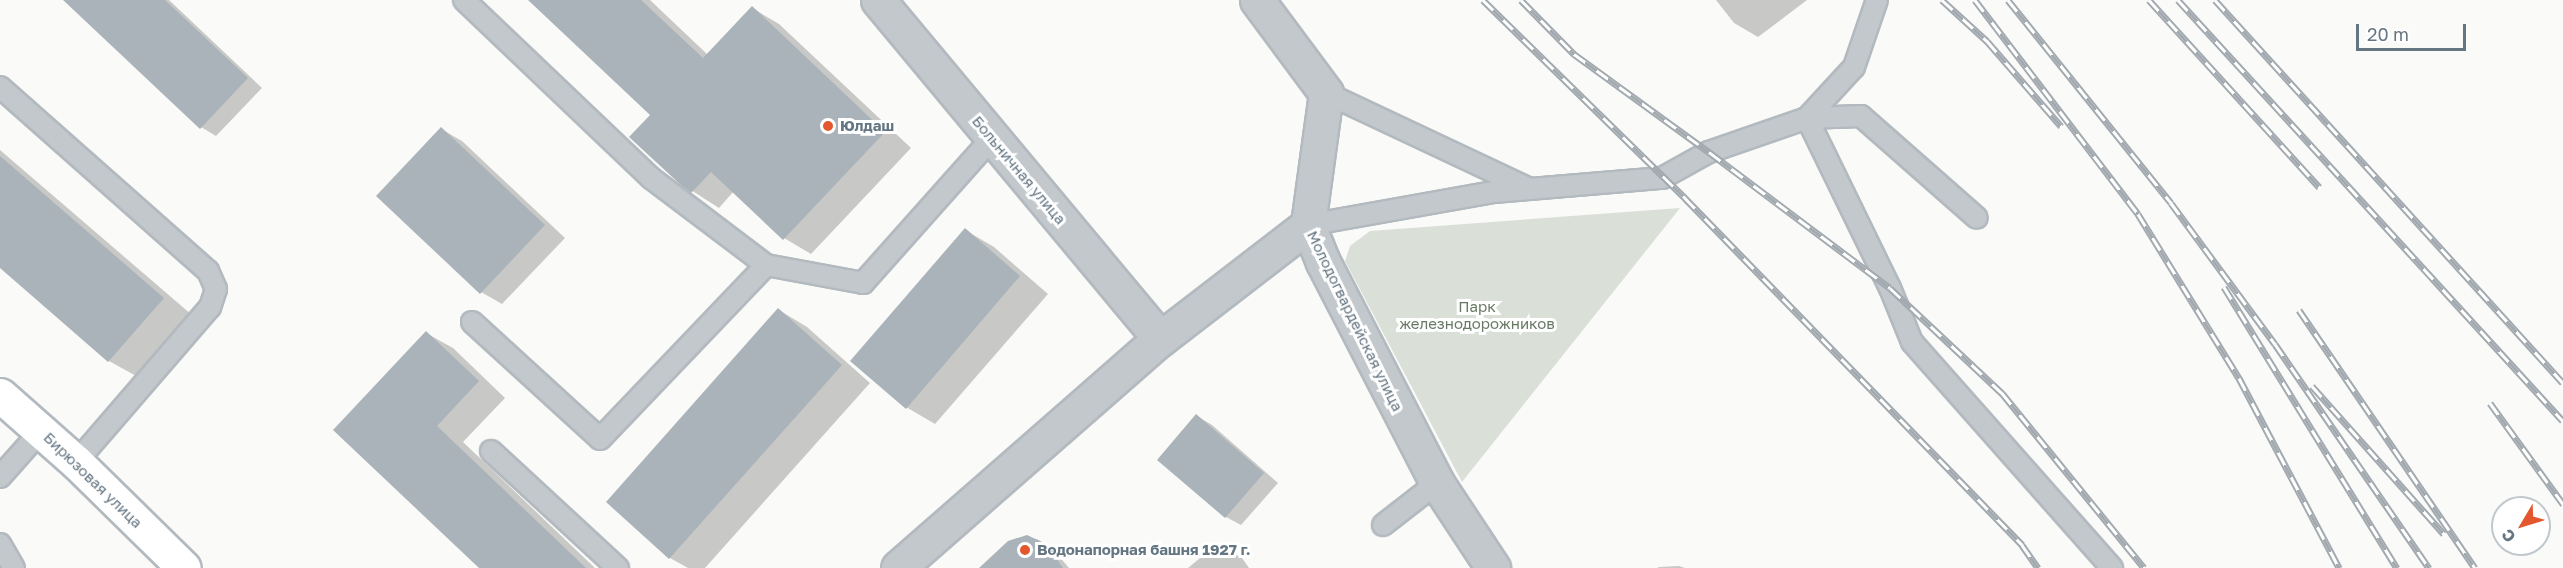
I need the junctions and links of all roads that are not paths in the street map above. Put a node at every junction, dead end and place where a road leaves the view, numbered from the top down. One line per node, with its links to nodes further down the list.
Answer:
1 (464, 0): 12 (lane)
2 (878, 0): 8 (street, Больничная улица)
3 (1257, 0): 6 (street)
4 (1877, 0): 7 (lane)
5 (0, 87): 18 (lane)
6 (1326, 93): 9 (lane); 11 (street, Молодогвардейская улица)
7 (1807, 118): 9 (lane); 10 (lane); 28 (lane)
8 (992, 138): 12 (lane); 14 (street, Больничная улица)
9 (1530, 189): 11 (lane)
10 (1977, 218)
11 (1308, 225): 14 (street); 20 (street, Молодогвардейская улица)
12 (766, 265): 13 (lane)
13 (472, 322)
14 (1160, 339): 26 (street)
15 (0, 395): 16 (main road, Бирюзовая улица)
16 (41, 431): 18 (main road, Бирюзовая улица); 19 (lane)
17 (491, 451): 25 (lane)
18 (76, 462): 24 (main road, Бирюзовая улица)
19 (0, 477)
20 (1437, 483): 21 (lane); 27 (street, Молодогвардейская улица)
21 (1383, 525)
22 (0, 544): 23 (lane)
23 (14, 568)
24 (184, 568)
25 (618, 568)
26 (898, 568)
27 (1493, 568)
28 (2112, 568)

